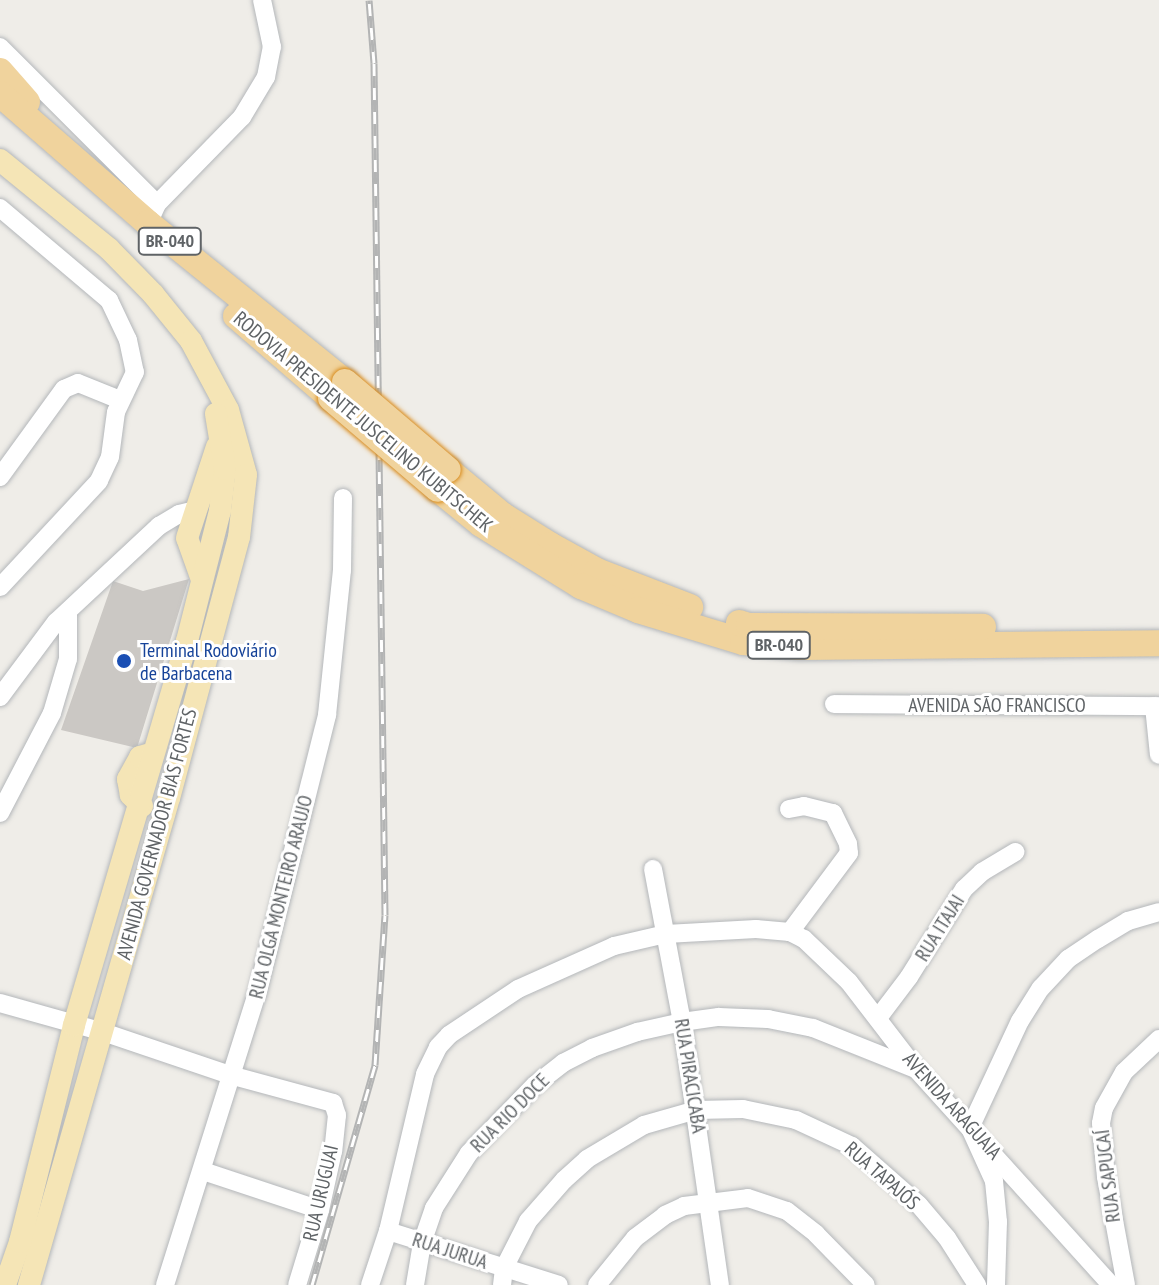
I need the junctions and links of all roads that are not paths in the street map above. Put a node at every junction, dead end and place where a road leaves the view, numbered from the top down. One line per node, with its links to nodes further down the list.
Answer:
1 (262, 0): 9 (street)
2 (0, 47): 9 (street)
3 (0, 71): 7 (highway)
4 (0, 94): 7 (highway, RODOVIA PRESIDENTE JUSCELINO KUBITSCHEK / BR-040)
5 (0, 113): 11 (highway, RODOVIA PRESIDENTE JUSCELINO KUBITSCHEK / BR-040)
6 (0, 160): 10 (main road, AVENIDA GOVERNADOR BIAS FORTES)
7 (79, 163): 9 (highway, RODOVIA PRESIDENTE JUSCELINO KUBITSCHEK / BR-040)
8 (0, 208): 12 (street)
9 (153, 213): 11 (highway, RODOVIA PRESIDENTE JUSCELINO KUBITSCHEK / BR-040)
10 (191, 341): 13 (main road, AVENIDA GOVERNADOR BIAS FORTES); 19 (main road, AVENIDA GOVERNADOR BIAS FORTES)
11 (338, 390): 15 (highway, RODOVIA PRESIDENTE JUSCELINO KUBITSCHEK / BR-040, bridge)
12 (120, 400): 14 (street); 21 (street)
13 (221, 431): 17 (main road); 18 (main road, AVENIDA GOVERNADOR BIAS FORTES)
14 (0, 477)
15 (443, 479): 23 (highway, RODOVIA PRESIDENTE JUSCELINO KUBITSCHEK / BR-040); 24 (highway, RODOVIA PRESIDENTE JUSCELINO KUBITSCHEK / BR-040)
16 (343, 498): 45 (street, RUA OLGA MONTEIRO ARAUJO)
17 (195, 510): 18 (main road); 20 (main road); 22 (street)
18 (220, 511): 19 (main road); 20 (main road, AVENIDA GOVERNADOR BIAS FORTES)
19 (239, 537): 29 (main road, AVENIDA GOVERNADOR BIAS FORTES)
20 (201, 577): 30 (main road, AVENIDA GOVERNADOR BIAS FORTES)
21 (0, 587)
22 (68, 615): 25 (street); 32 (street)
23 (1159, 626)
24 (1159, 643)
25 (0, 697)
26 (834, 704): 27 (street, AVENIDA SÃO FRANCISCO)
27 (1157, 706): 28 (street)
28 (1159, 755)
29 (169, 798): 30 (main road); 42 (main road, AVENIDA GOVERNADOR BIAS FORTES)
30 (138, 805): 41 (main road, AVENIDA GOVERNADOR BIAS FORTES)
31 (789, 809): 36 (street)
32 (0, 813)
33 (1015, 852): 39 (street, RUA ITAJAI)
34 (653, 869): 37 (street, RUA PIRACICABA)
35 (1159, 912): 47 (street)
36 (790, 932): 37 (street); 39 (street, AVENIDA ARAGUAIA)
37 (666, 934): 40 (street, RUA PIRACICABA); 51 (street)
38 (0, 1003): 41 (street)
39 (878, 1018): 44 (street, AVENIDA ARAGUAIA)
40 (682, 1022): 44 (street, RUA RIO DOCE); 46 (street, RUA PIRACICABA); 52 (street, RUA RIO DOCE)
41 (74, 1025): 42 (street); 53 (main road, AVENIDA GOVERNADOR BIAS FORTES)
42 (103, 1032): 45 (street); 53 (main road, AVENIDA GOVERNADOR BIAS FORTES)
43 (1159, 1039): 68 (street, RUA SAPUCAÍ)
44 (916, 1069): 47 (street, AVENIDA ARAGUAIA)
45 (230, 1075): 48 (street, RUA OLGA MONTEIRO ARAUJO); 50 (street, RUA URUGUAI)
46 (696, 1110): 49 (street, RUA PIRACICABA); 54 (street, RUA TAPAJÓS); 65 (street, RUA TAPAJÓS)
47 (970, 1128): 66 (street); 67 (street, AVENIDA ARAGUAIA)
48 (203, 1171): 50 (street); 57 (street, RUA OLGA MONTEIRO ARAUJO)
49 (708, 1202): 62 (street); 63 (street, RUA PIRACICABA); 64 (street)
50 (320, 1210): 58 (street, RUA URUGUAI)
51 (388, 1231): 52 (street, RUA JURUA); 59 (street)
52 (422, 1243): 54 (street, RUA JURUA); 60 (street, RUA RIO DOCE)
53 (31, 1244): 55 (main road, AVENIDA GOVERNADOR BIAS FORTES); 56 (main road, AVENIDA GOVERNADOR BIAS FORTES)
54 (503, 1276): 61 (street, RUA JURUA)
55 (5, 1285)
56 (29, 1285)
57 (165, 1285)
58 (297, 1285)
59 (370, 1285)
60 (415, 1285)
61 (559, 1285)
62 (597, 1285)
63 (720, 1285)
64 (866, 1285)
65 (977, 1285)
66 (996, 1285)
67 (1111, 1285)
68 (1126, 1285)

